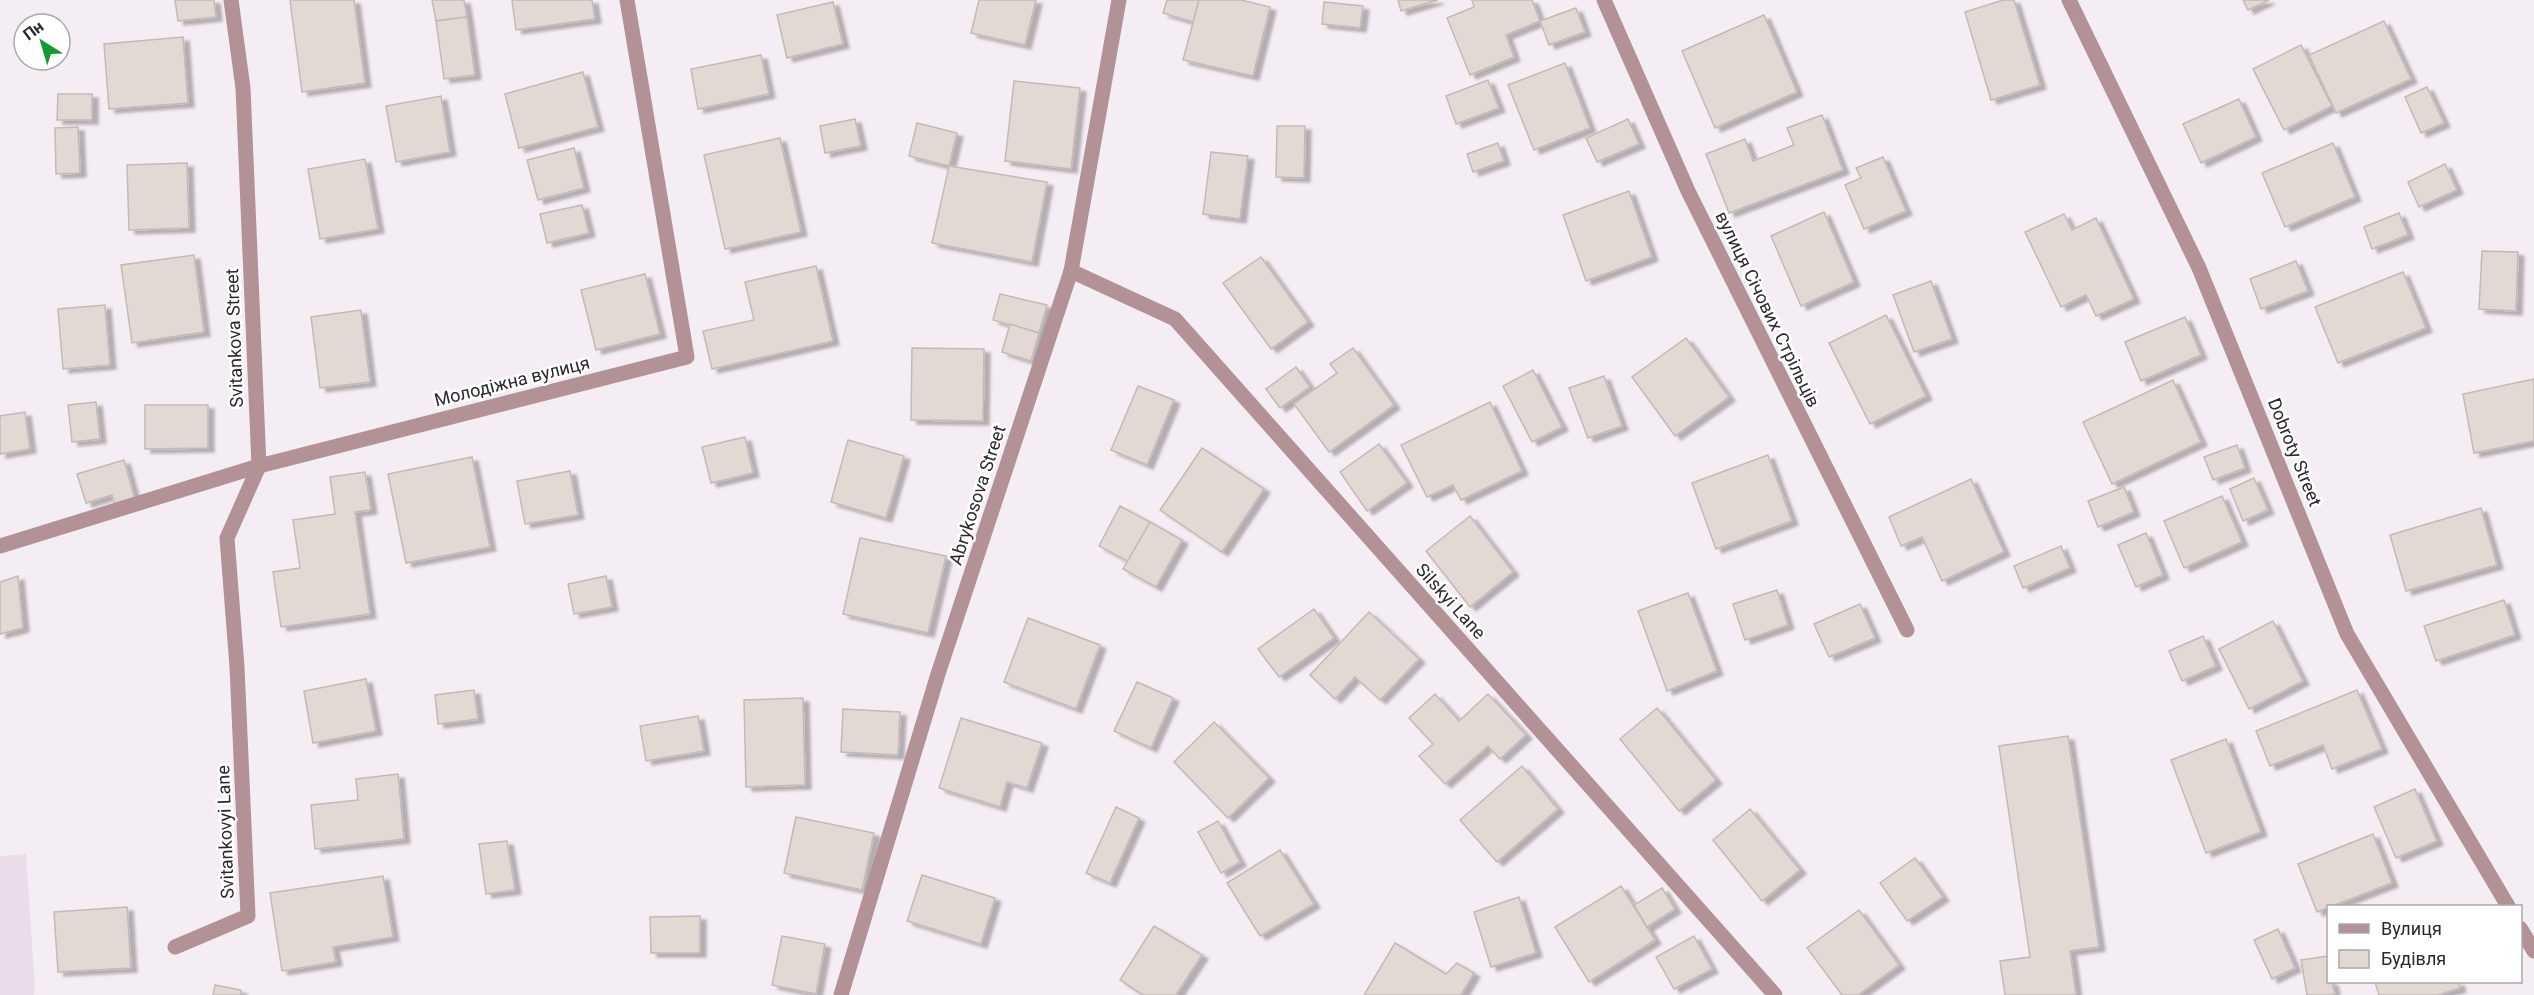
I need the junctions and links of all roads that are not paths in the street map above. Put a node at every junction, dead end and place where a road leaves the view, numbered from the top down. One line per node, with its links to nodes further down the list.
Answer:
1 (231, 0): 7 (street, Svitankova Street)
2 (627, 0): 7 (street, Молодіжна вулиця)
3 (1119, 0): 6 (street, Abrykosova Street)
4 (1604, 0): 9 (street, вулиця Січових Стрільців)
5 (2069, 0): 11 (street, Dobroty Street)
6 (1071, 271): 15 (street, Abrykosova Street); 16 (street, Silskyi Lane)
7 (259, 466): 8 (street, Молодіжна вулиця); 10 (street, Svitankova Street)
8 (0, 546)
9 (1907, 630)
10 (237, 667): 13 (street, Svitankovyi Lane)
11 (2507, 905)
12 (2522, 931): 14 (street)
13 (175, 947)
14 (2534, 951)
15 (840, 995)
16 (1774, 995)

